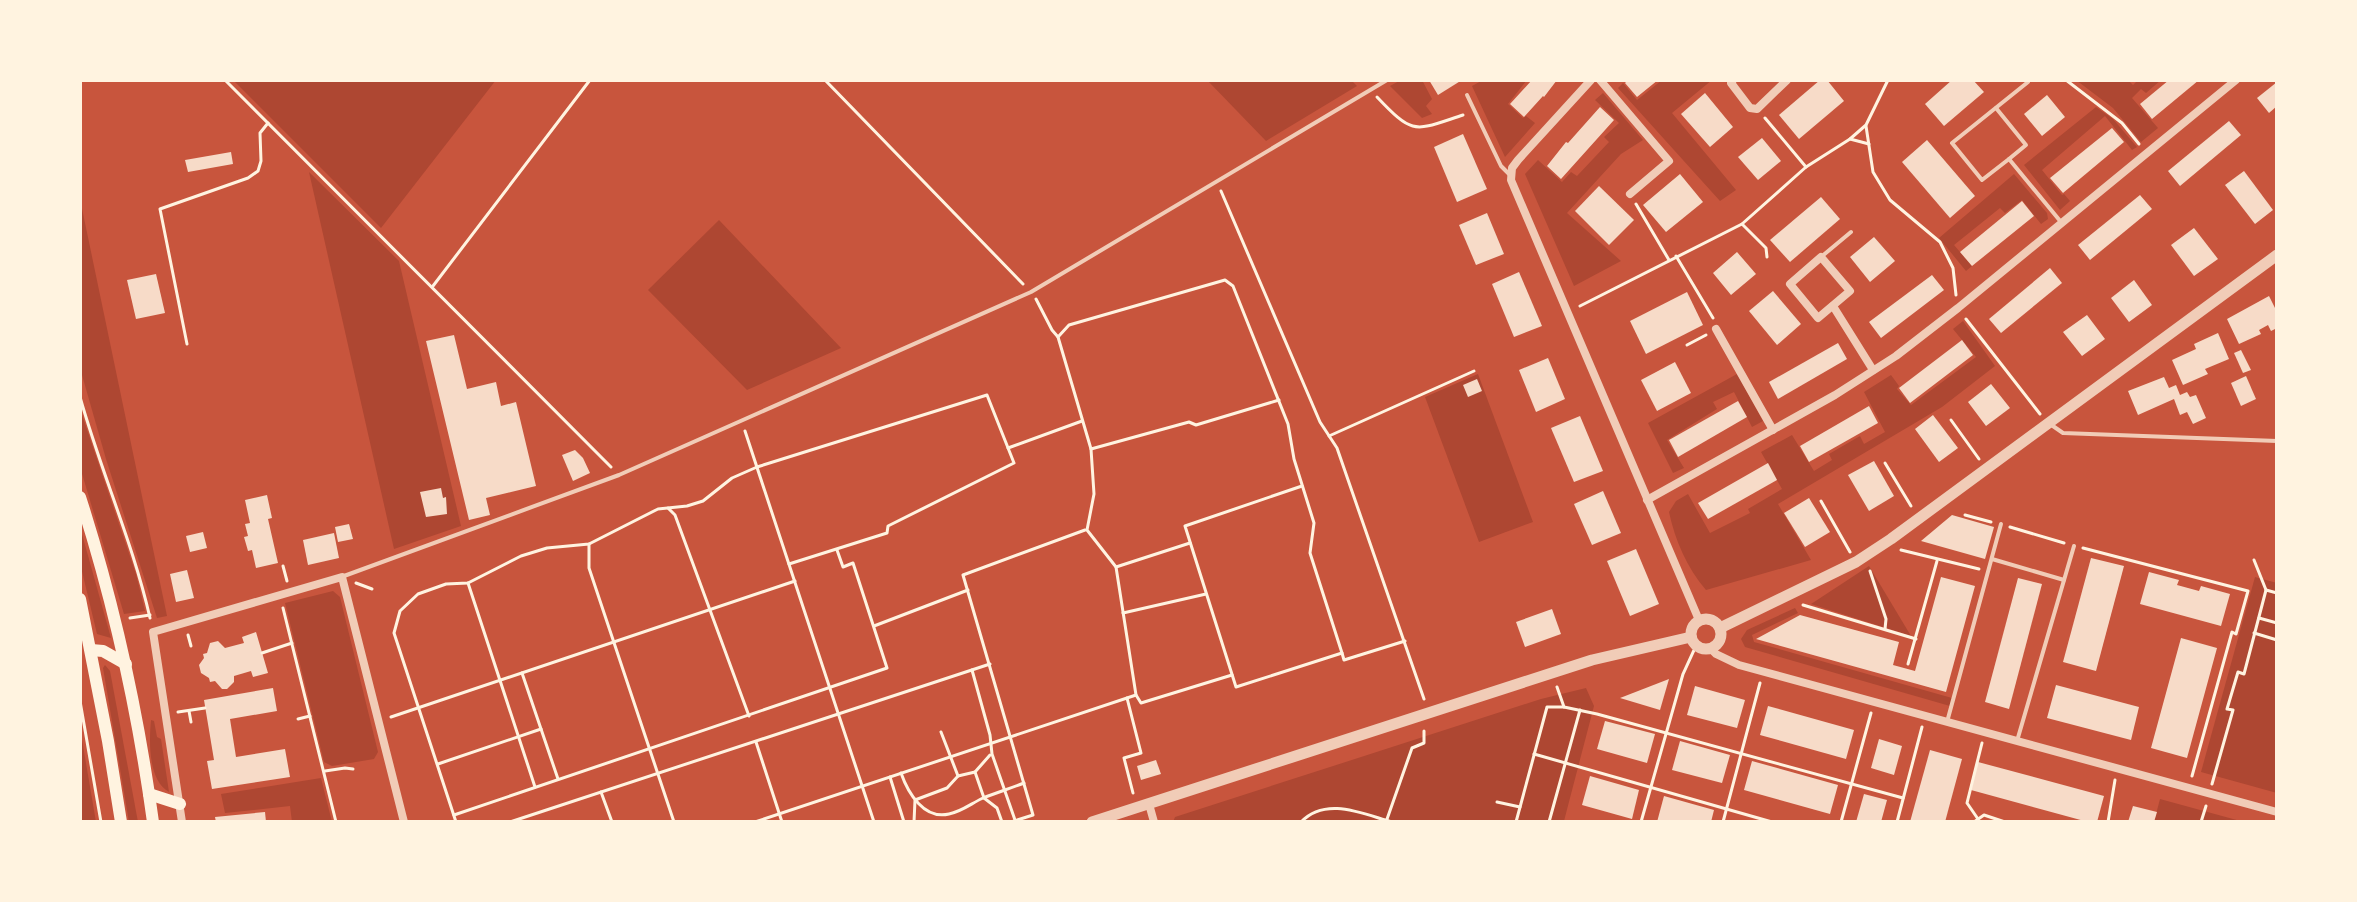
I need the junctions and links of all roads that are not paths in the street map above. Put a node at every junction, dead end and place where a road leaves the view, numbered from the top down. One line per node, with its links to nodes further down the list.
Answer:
1 (1387, 80): 28 (lane)
2 (1591, 80): 11 (street)
3 (1600, 80): 12 (street)
4 (1733, 80): 5 (street)
5 (1787, 80)
6 (2236, 80): 13 (street)
7 (2028, 82): 9 (lane)
8 (1467, 95): 11 (lane)
9 (1996, 108): 10 (lane); 10 (lane)
10 (2009, 159): 13 (lane)
11 (1511, 176): 24 (street)
12 (1630, 194)
13 (2061, 222): 19 (street)
14 (1851, 232): 16 (lane)
15 (2277, 255): 20 (street)
16 (1821, 257): 17 (street); 17 (street)
17 (1833, 306): 19 (street)
18 (1716, 329): 21 (street)
19 (1873, 370): 21 (street)
20 (2048, 423): 22 (lane); 32 (street)
21 (1773, 430): 24 (street)
22 (2277, 441)
23 (80, 497): 36 (main road)
24 (1647, 500): 31 (street)
25 (2001, 524): 27 (lane)
26 (2074, 546): 29 (lane)
27 (1992, 559): 29 (lane); 37 (lane)
28 (342, 577): 40 (street); 46 (street)
29 (2064, 580): 38 (lane)
30 (80, 599): 35 (main road)
31 (1699, 620): 32 (street); 33 (street)
32 (1720, 628): 34 (street)
33 (1693, 642): 34 (street); 41 (street)
34 (1711, 649): 37 (street)
35 (86, 652): 36 (main road); 43 (main road)
36 (126, 664): 39 (main road)
37 (1947, 722): 38 (street)
38 (2017, 741): 42 (street)
39 (149, 794): 40 (main road); 44 (main road)
40 (180, 804): 45 (street)
41 (1143, 806): 47 (street); 48 (street)
42 (2277, 812)
43 (121, 822)
44 (153, 822)
45 (182, 822)
46 (404, 822)
47 (1092, 822)
48 (1154, 822)

